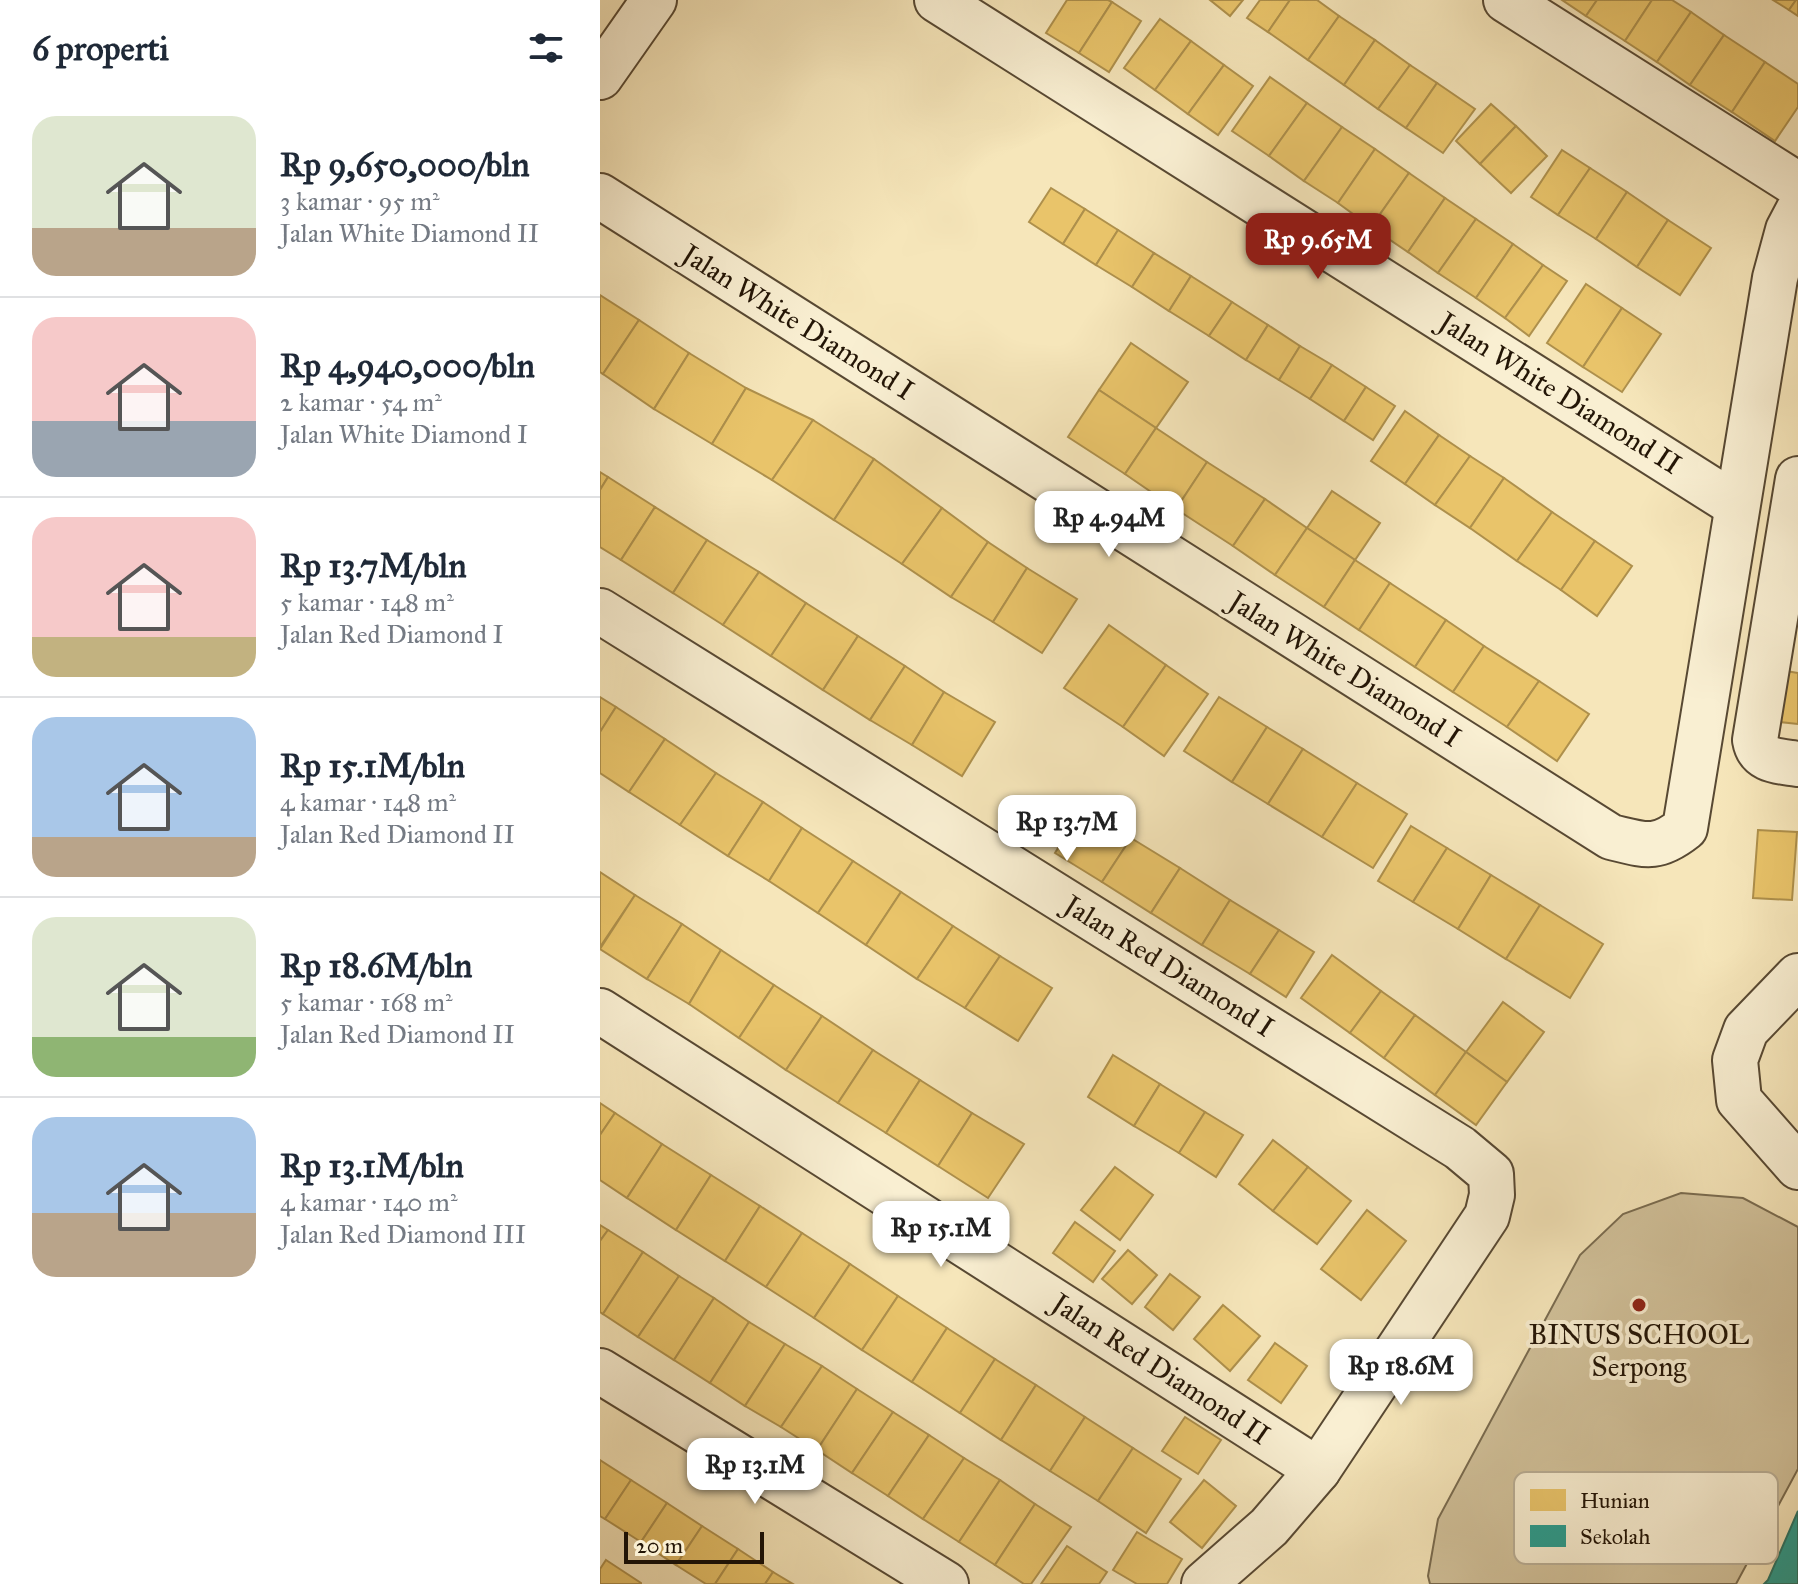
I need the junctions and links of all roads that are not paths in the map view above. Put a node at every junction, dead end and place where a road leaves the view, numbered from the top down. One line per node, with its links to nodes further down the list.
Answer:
1 (654, 0): 4 (street)
2 (937, 0): 9 (street, Jalan White Diamond II)
3 (1506, 0): 5 (street)
4 (600, 77)
5 (1798, 185)
6 (600, 196): 9 (street, Jalan White Diamond I)
7 (1798, 211): 9 (street)
8 (1798, 482): 11 (street)
9 (1736, 505)
10 (600, 611): 16 (street, Jalan Red Diamond I)
11 (1782, 761)
12 (1798, 976): 14 (street)
13 (600, 1011): 16 (street, Jalan Red Diamond II)
14 (1798, 1167)
15 (600, 1371): 17 (street)
16 (1318, 1470): 18 (street)
17 (946, 1584)
18 (1204, 1584)

